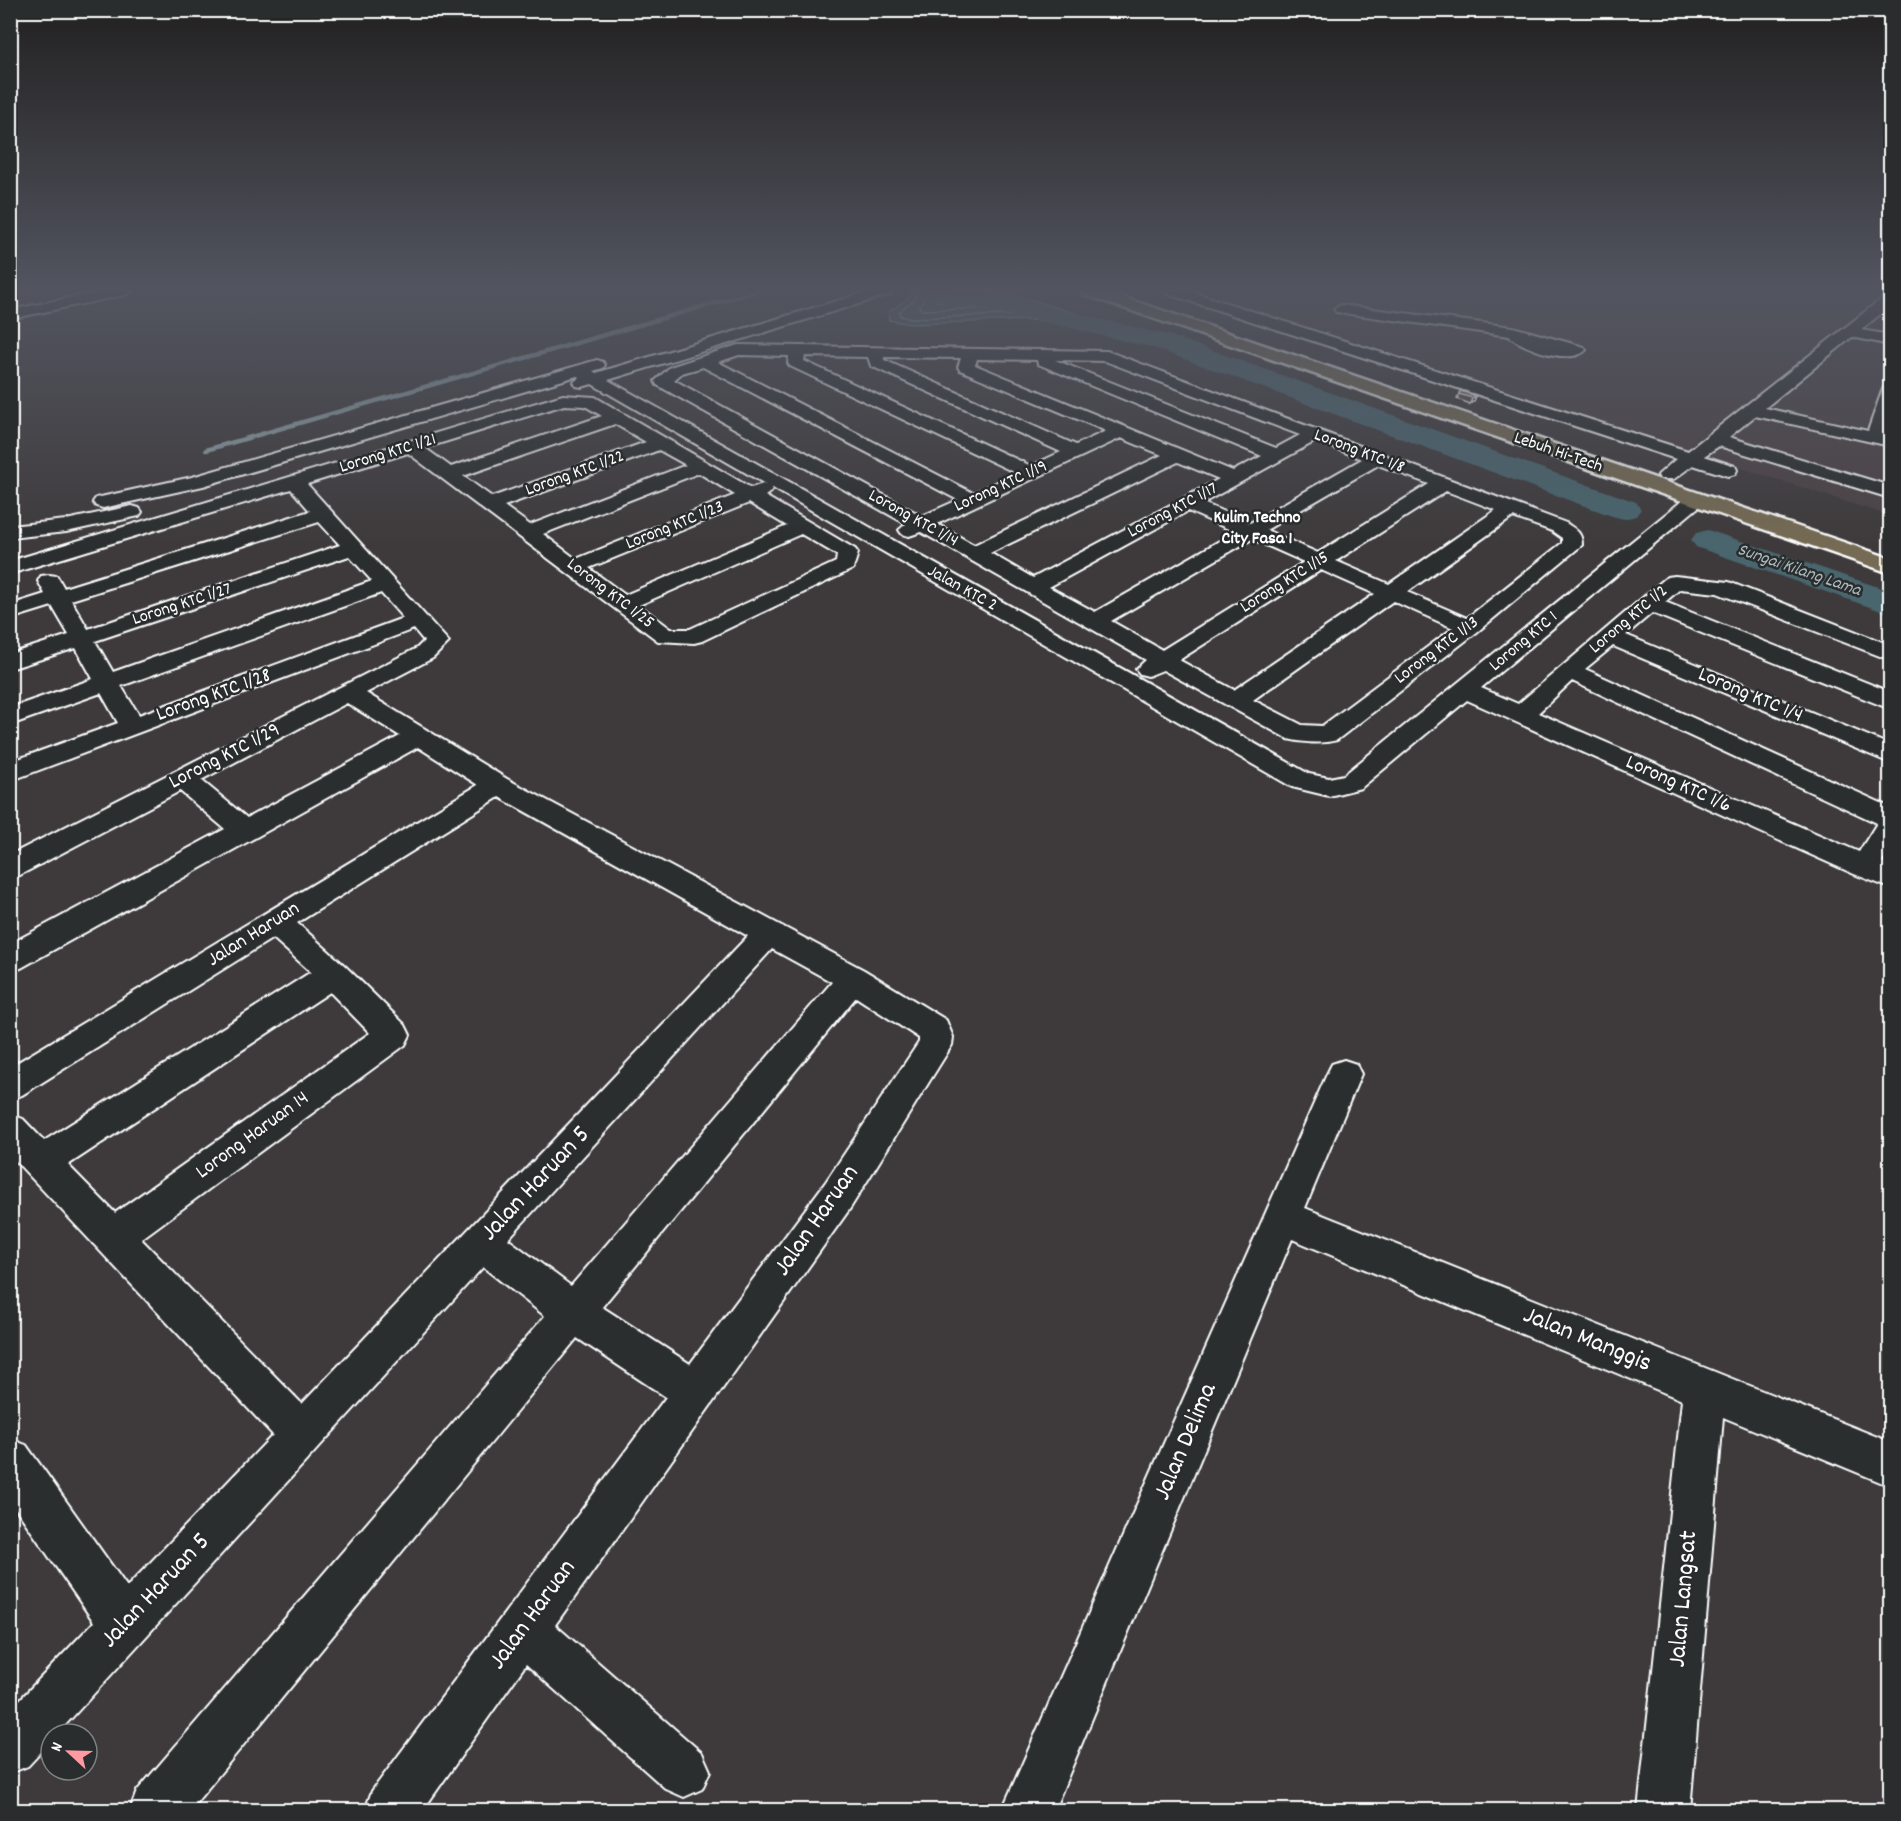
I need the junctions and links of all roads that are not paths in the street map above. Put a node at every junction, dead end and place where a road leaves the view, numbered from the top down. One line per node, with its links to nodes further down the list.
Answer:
1 (582, 376): 52 (street)
2 (583, 376): 58 (street)
3 (588, 376): 45 (street, Jalan KTC 2)
4 (669, 376): 16 (street, Lorong KTC 1/8)
5 (733, 376): 25 (street)
6 (824, 376): 21 (street)
7 (906, 376): 19 (street)
8 (984, 376): 19 (street)
9 (990, 376): 24 (street)
10 (1082, 376): 20 (street)
11 (1163, 376): 17 (street, Lorong KTC 1/8)
12 (1368, 376): 49 (main road, Lebuh Hi-Tech)
13 (1379, 376): 41 (main road, Lebuh Hi-Tech)
14 (1401, 376): 36 (street)
15 (1794, 376): 22 (street)
16 (663, 381): 31 (street, Lorong KTC 1/14)
17 (1188, 385): 20 (street, Lorong KTC 1/19); 26 (street, Lorong KTC 1/8)
18 (1890, 391): 28 (street)
19 (942, 392): 21 (street); 32 (street)
20 (1147, 402): 24 (street, Lorong KTC 1/19); 34 (street)
21 (895, 409): 25 (street); 39 (street)
22 (1752, 410): 27 (street); 28 (street)
23 (617, 417): 29 (street, Lorong KTC 1/21); 30 (street, Lorong KTC 1/21); 40 (street)
24 (1119, 420): 32 (street, Lorong KTC 1/19); 33 (street)
25 (842, 432): 31 (street); 48 (street)
26 (1314, 435): 34 (street, Lorong KTC 1/17); 35 (street, Lorong KTC 1/8)
27 (1716, 439): 36 (street); 46 (street)
28 (1883, 439)
29 (660, 443): 37 (street, Lorong KTC 1/21); 51 (street, Lorong KTC 1/22)
30 (412, 447): 40 (street, Lorong KTC 1/25); 43 (street, Lorong KTC 1/21)
31 (791, 452): 55 (street, Lorong KTC 1/14)
32 (1076, 452): 39 (street, Lorong KTC 1/19)
33 (1177, 455): 42 (street); 63 (street)
34 (1277, 455): 42 (street, Lorong KTC 1/17)
35 (1376, 458): 44 (street, Lorong KTC 1/8); 57 (street)
36 (1689, 458): 38 (street); 41 (street)
37 (701, 466): 47 (street, Lorong KTC 1/21); 59 (street)
38 (1728, 470)
39 (1031, 473): 48 (street, Lorong KTC 1/19)
40 (449, 474): 51 (street, Lorong KTC 1/25)
41 (1667, 475): 62 (main road, Lebuh Hi-Tech)
42 (1233, 478): 50 (street, Lorong KTC 1/17)
43 (295, 482): 54 (street); 64 (street, Lorong KTC 1/21)
44 (1443, 484): 53 (street, Lorong KTC 1/13); 65 (street, Lorong KTC 1/15)
45 (777, 485): 47 (street, Lorong KTC 1/23); 60 (street, Jalan KTC 2)
46 (1890, 492)
47 (750, 495): 56 (street, Lorong KTC 1/25); 67 (street, Lorong KTC 1/23)
48 (973, 500): 55 (street, Lorong KTC 1/19)
49 (1695, 500): 66 (main road, Lebuh Hi-Tech); 87 (street, Lorong KTC 1)
50 (1187, 503): 57 (street); 70 (street, Lorong KTC 1/17)
51 (490, 505): 59 (street, Lorong KTC 1/25)
52 (72, 507)
53 (1511, 509): 71 (street); 78 (street, Lorong KTC 1/13)
54 (323, 514): 61 (street); 72 (street)
55 (922, 524): 60 (street, Lorong KTC 1/19); 63 (street, Lorong KTC 1/14)
56 (803, 526): 73 (street); 73 (street, Lorong KTC 1/25)
57 (1251, 530): 65 (street); 77 (street)
58 (10, 532)
59 (528, 533): 67 (street, Lorong KTC 1/25)
60 (881, 544): 86 (street, Jalan KTC 2)
61 (353, 548): 69 (street); 80 (street, Lorong KTC 1/27)
62 (1890, 550)
63 (974, 553): 70 (street, Lorong KTC 1/14)
64 (37, 560): 68 (street, Lorong KTC 1/21); 72 (street)
65 (1320, 561): 71 (street); 82 (street, Lorong KTC 1/15)
66 (1890, 566)
67 (574, 567): 73 (street, Lorong KTC 1/25)
68 (10, 568)
69 (385, 584): 76 (street); 85 (street)
70 (1032, 586): 77 (street, Lorong KTC 1/14)
71 (1392, 592): 78 (street); 89 (street)
72 (59, 597): 75 (street); 80 (street)
73 (623, 604)
74 (1650, 604): 79 (street, Lorong KTC 1/2); 81 (street, Lorong KTC 1/2); 90 (street)
75 (10, 612)
76 (418, 620): 88 (street, Lorong KTC 1/29); 93 (street, Lorong KTC 1/28)
77 (1094, 622): 82 (street, Lorong KTC 1/14)
78 (1469, 627): 89 (street, Lorong KTC 1/13)
79 (1610, 636): 84 (street, Lorong KTC 1/2); 95 (street, Lorong KTC 1/4)
80 (82, 638): 83 (street, Lorong KTC 1/27); 85 (street)
81 (1890, 653)
82 (1162, 660): 86 (street, Lorong KTC 1/15); 89 (street, Lorong KTC 1/13)
83 (10, 662)
84 (1569, 671): 91 (street, Lorong KTC 1/2); 100 (street)
85 (108, 682): 92 (street); 93 (street)
86 (1128, 682): 98 (street, Jalan KTC 2)
87 (1465, 690): 91 (street, Lorong KTC 1/6); 98 (street, Lorong KTC 1)
88 (348, 693): 94 (street, Jalan Haruan); 97 (street, Lorong KTC 1/29)
89 (1235, 701)
90 (1890, 701)
91 (1521, 715): 103 (street, Lorong KTC 1/6)
92 (10, 717)
93 (133, 727): 96 (street, Lorong KTC 1/28)
94 (419, 736): 99 (street, Jalan Haruan); 102 (street)
95 (1890, 755)
96 (10, 772)
97 (182, 779): 102 (street); 104 (street, Lorong KTC 1/29)
98 (1352, 782)
99 (498, 785): 106 (street, Jalan Haruan); 107 (street, Jalan Haruan)
100 (1890, 818)
101 (1890, 826): 103 (street)
102 (245, 831): 108 (street)
103 (1864, 867): 105 (street, Lorong KTC 1/6)
104 (10, 868)
105 (1890, 878)
106 (275, 922): 109 (street); 112 (street, Jalan Haruan)
107 (769, 933): 110 (street, Jalan Haruan); 117 (street, Jalan Haruan 5)
108 (10, 959)
109 (333, 974): 114 (street); 116 (street, Lorong Haruan 14)
110 (853, 979): 118 (street); 120 (street, Jalan Haruan)
111 (1344, 1074): 115 (street, Jalan Delima)
112 (10, 1085)
113 (10, 1130): 114 (street)
114 (41, 1162): 116 (street)
115 (1283, 1217): 119 (street, Jalan Manggis); 130 (street, Jalan Delima)
116 (112, 1237): 121 (street)
117 (481, 1242): 118 (street); 121 (street, Jalan Haruan 5)
118 (573, 1312): 120 (street); 128 (street)
119 (1704, 1387): 123 (street, Jalan Manggis); 131 (street, Jalan Langsat)
120 (695, 1391): 125 (street, Jalan Haruan)
121 (302, 1434): 124 (street, Jalan Haruan 5)
122 (10, 1461): 124 (street)
123 (1890, 1464)
124 (125, 1625): 126 (street, Jalan Haruan 5)
125 (523, 1629): 127 (street); 129 (street, Jalan Haruan)
126 (10, 1748)
127 (684, 1771)
128 (156, 1810)
129 (391, 1810)
130 (1029, 1810)
131 (1664, 1810)

